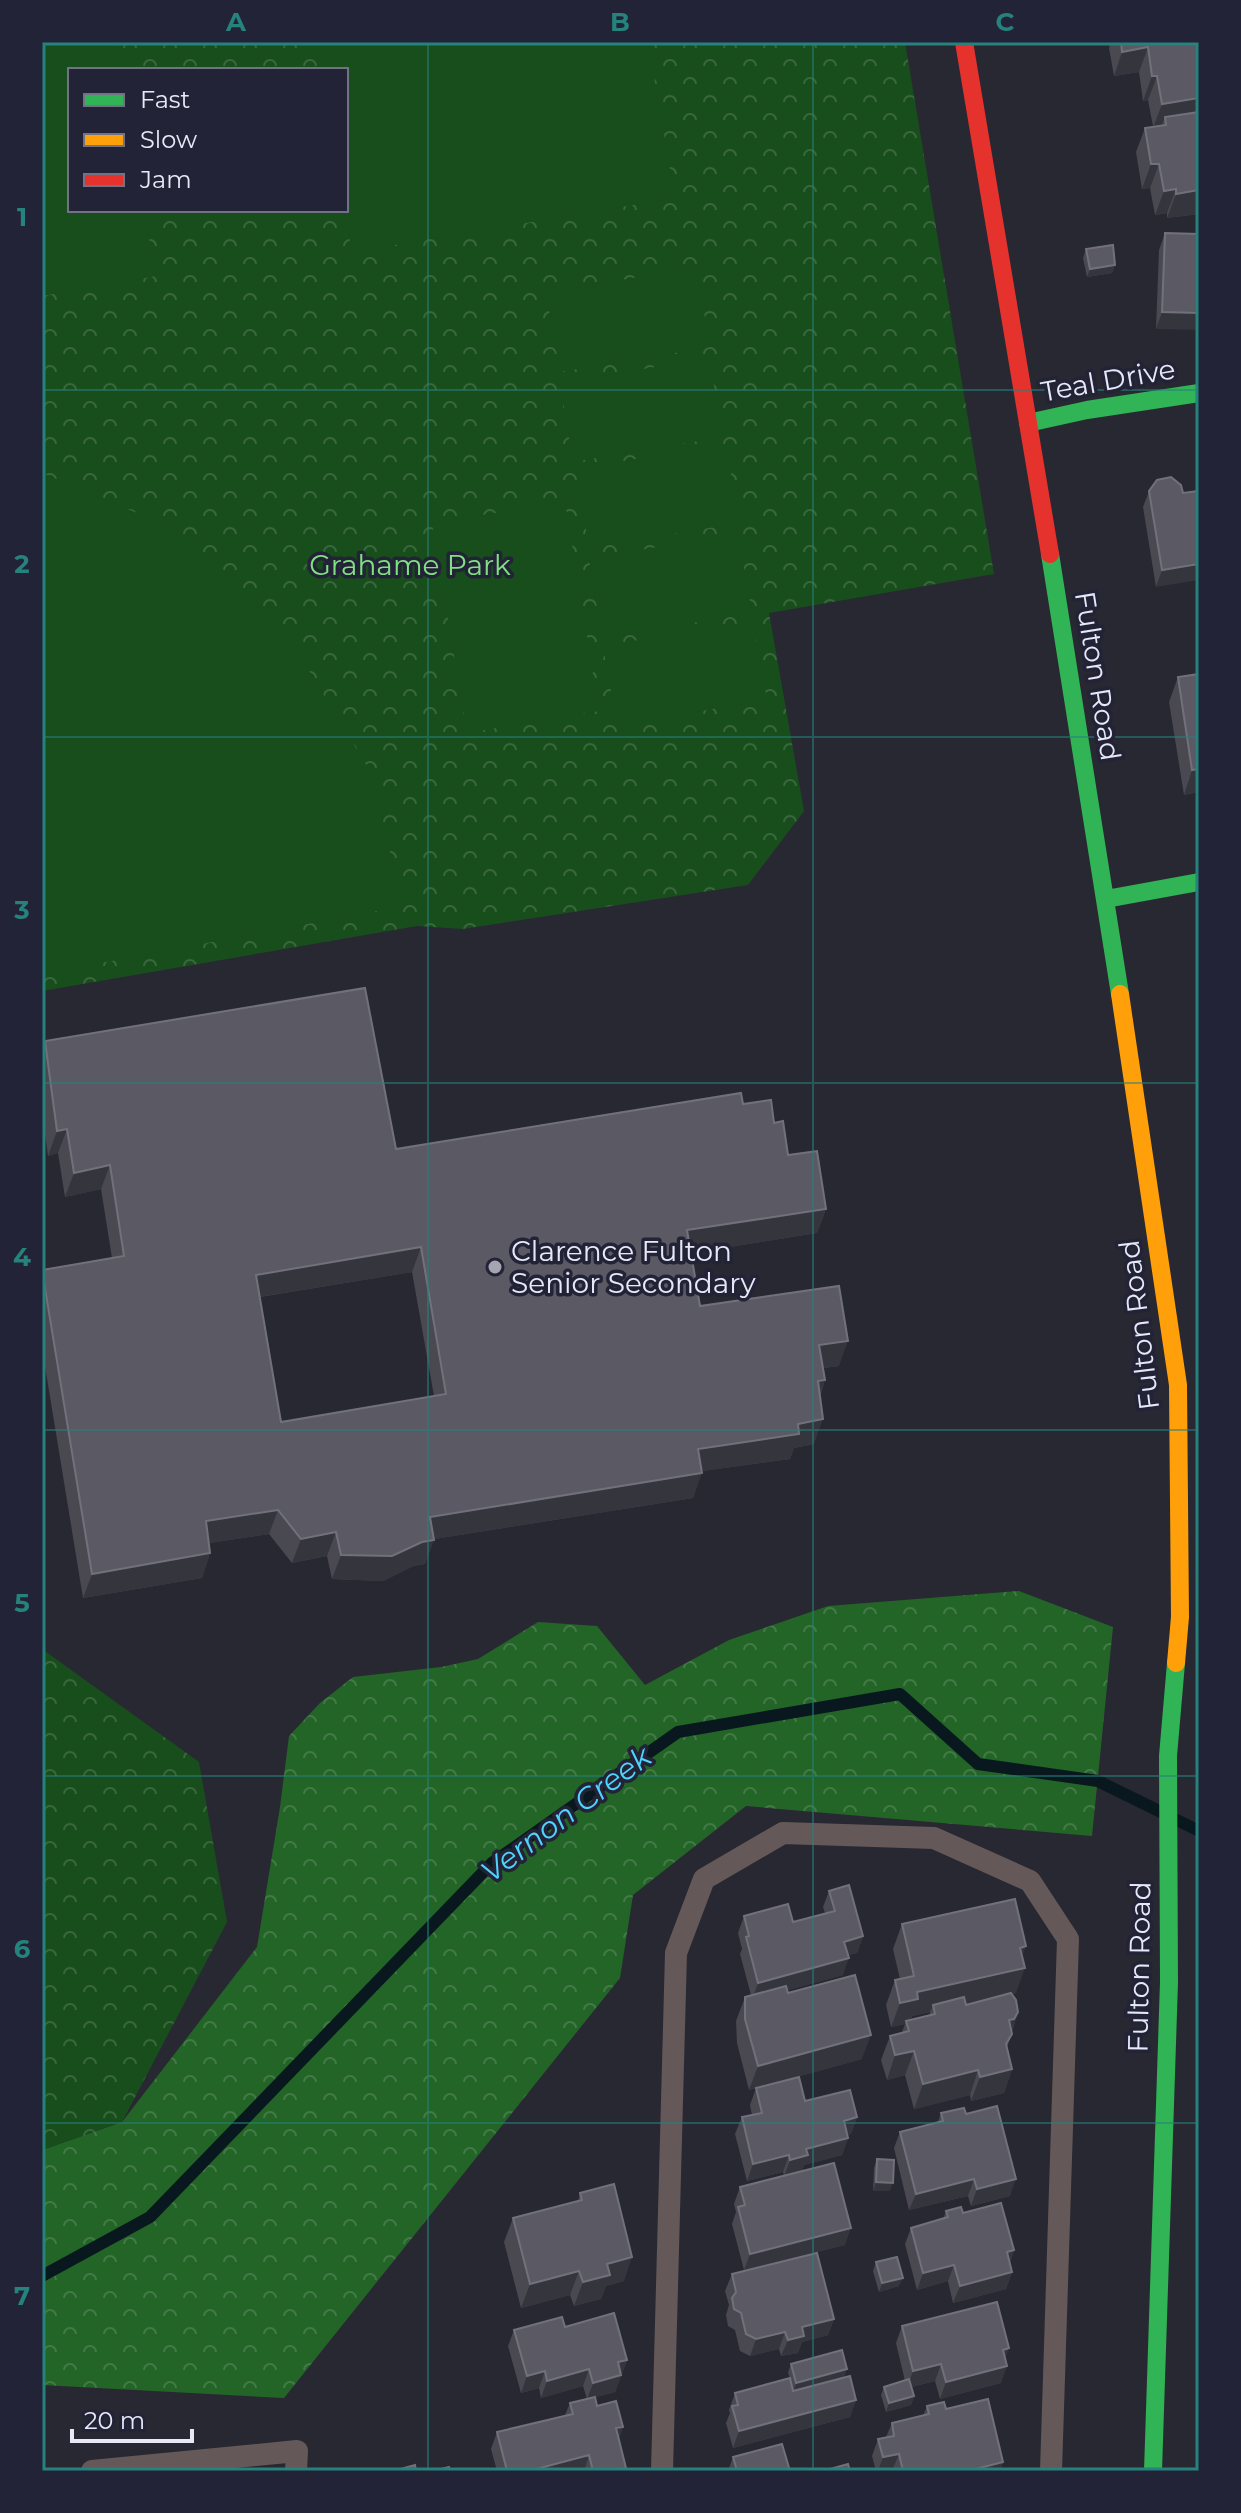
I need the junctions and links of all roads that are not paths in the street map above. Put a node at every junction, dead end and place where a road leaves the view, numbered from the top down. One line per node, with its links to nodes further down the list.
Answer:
1 (964, 42): 3 (street, Fulton Road)
2 (1199, 393): 3 (street, Teal Drive)
3 (1028, 423): 5 (street, Fulton Road)
4 (1199, 882): 5 (street)
5 (1106, 899): 10 (street, Fulton Road)
6 (92, 2471): 7 (lane)
7 (296, 2471)
8 (662, 2471): 9 (lane)
9 (1051, 2471)
10 (1153, 2471)

